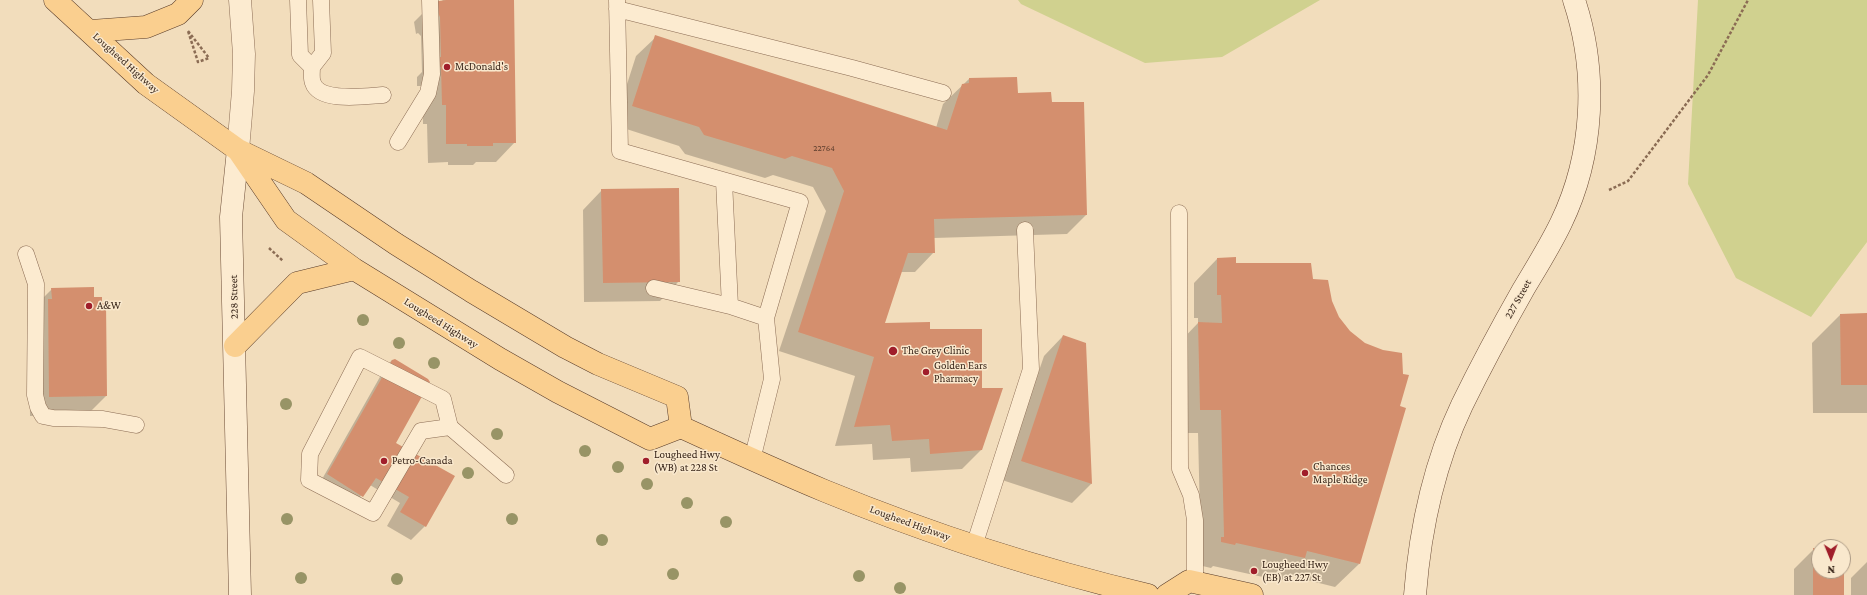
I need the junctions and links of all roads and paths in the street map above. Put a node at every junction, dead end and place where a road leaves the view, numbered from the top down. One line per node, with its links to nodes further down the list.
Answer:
1 (55, 0): 10 (main road, Lougheed Highway)
2 (192, 0): 10 (main road)
3 (240, 0): 16 (main road, 228 Street)
4 (298, 0): 12 (lane)
5 (321, 0): 12 (lane)
6 (430, 0): 15 (lane)
7 (1574, 0): 40 (main road, 227 Street)
8 (1748, 0): 18 (path)
9 (617, 4): 13 (lane); 17 (lane)
10 (91, 31): 16 (main road, Lougheed Highway)
11 (209, 58): 11 (path)
12 (312, 67): 14 (lane)
13 (943, 93)
14 (383, 96)
15 (398, 142)
16 (238, 150): 24 (main road, Lougheed Highway); 28 (main road, 228 Street); 31 (main road, Lougheed Highway)
17 (724, 180): 26 (lane); 27 (lane)
18 (1609, 190)
19 (1179, 214): 35 (lane)
20 (1026, 230): 34 (lane)
21 (268, 248): 23 (path)
22 (26, 254): 29 (lane)
23 (286, 265)
24 (354, 269): 28 (main road); 31 (main road, Lougheed Highway)
25 (654, 288): 26 (lane)
26 (730, 306): 27 (lane)
27 (766, 318): 32 (lane)
28 (235, 346): 36 (main road, 228 Street)
29 (136, 425)
30 (450, 427): 30 (lane); 33 (lane)
31 (681, 427): 32 (main road, Lougheed Highway)
32 (752, 460): 34 (main road, Lougheed Highway)
33 (506, 475)
34 (974, 546): 37 (main road, Lougheed Highway)
35 (1195, 583): 38 (main road); 39 (main road)
36 (240, 595)
37 (1148, 595)
38 (1167, 595)
39 (1252, 595)
40 (1415, 595)

